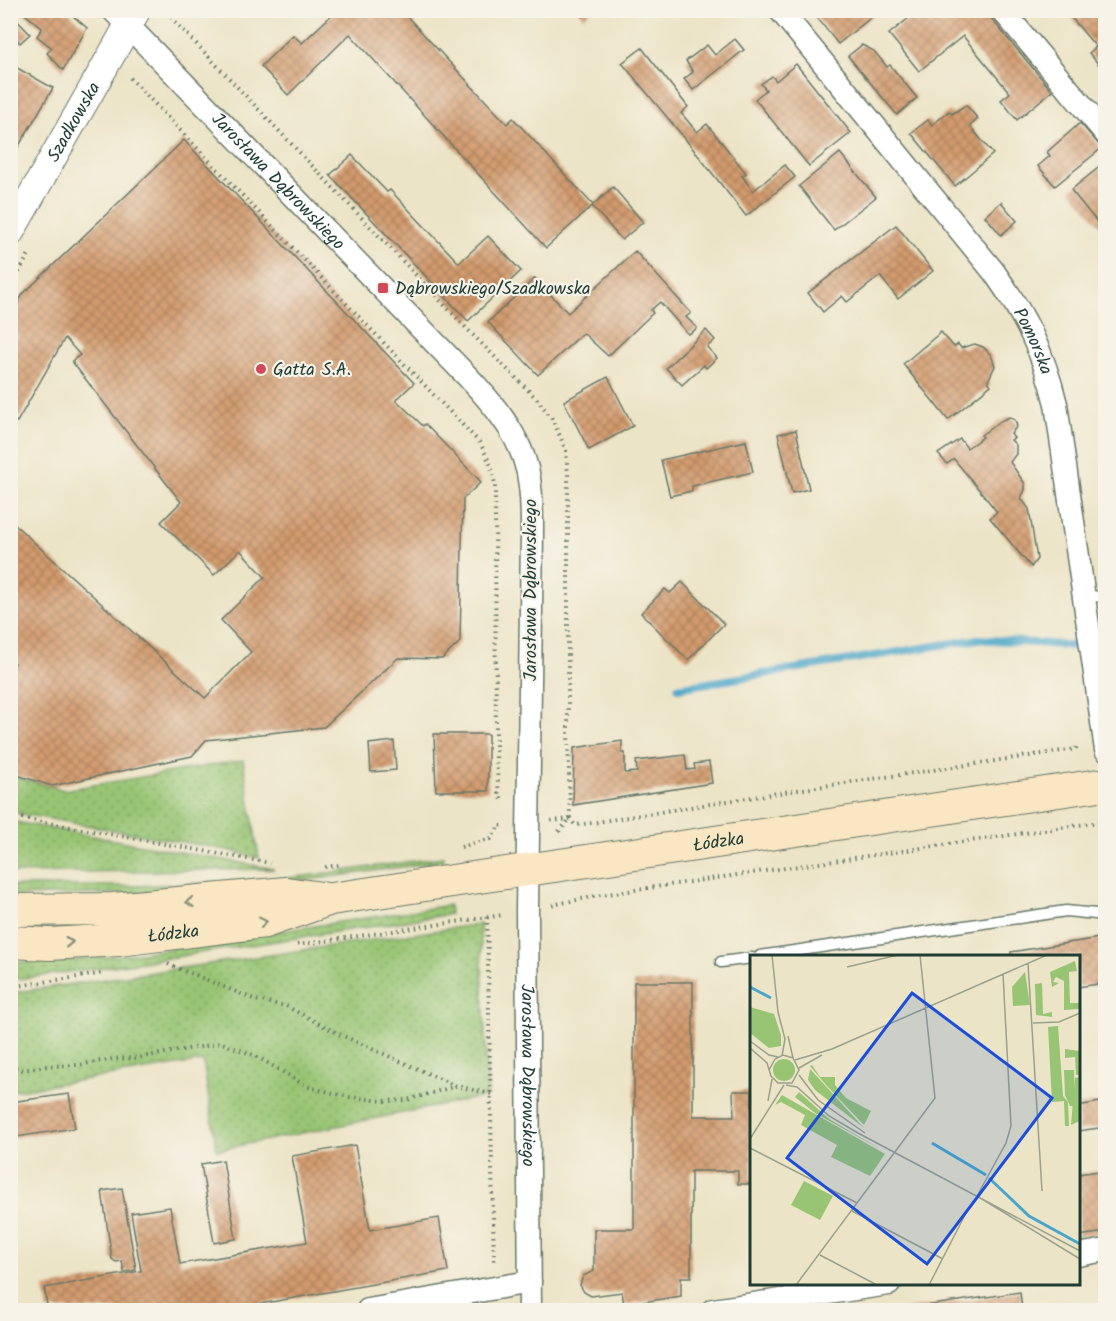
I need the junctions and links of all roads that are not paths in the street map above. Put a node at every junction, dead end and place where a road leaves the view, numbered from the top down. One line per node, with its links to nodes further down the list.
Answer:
1 (780, 10): 6 (street, Pomorska)
2 (1002, 10): 4 (street)
3 (126, 16): 5 (street, Szadkowska); 9 (street, Jarosława Dąbrowskiego)
4 (1106, 134)
5 (10, 233)
6 (1091, 601): 7 (street, Pomorska)
7 (1106, 750)
8 (1106, 784): 9 (main road, Łódzka)
9 (528, 869): 10 (main road, Łódzka); 19 (street, Jarosława Dąbrowskiego)
10 (331, 899): 11 (main road, Łódzka, one-way to 11); 13 (main road, Łódzka, one-way to 10)
11 (10, 910)
12 (1106, 915): 14 (lane)
13 (10, 942)
14 (773, 955)
15 (750, 958): 16 (lane)
16 (721, 962)
17 (1106, 1250): 18 (street)
18 (1080, 1255)
19 (530, 1282): 21 (street); 22 (street, Jarosława Dąbrowskiego)
20 (882, 1285): 23 (street)
21 (368, 1311)
22 (530, 1311)
23 (713, 1311)

